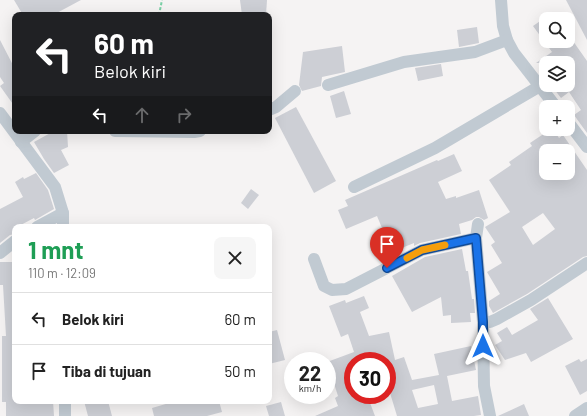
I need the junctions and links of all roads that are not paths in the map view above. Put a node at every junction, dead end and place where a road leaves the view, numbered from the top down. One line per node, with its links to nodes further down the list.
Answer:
1 (502, 0): 2 (street)
2 (507, 40): 3 (street); 4 (street)
3 (328, 85)
4 (539, 85)
5 (539, 87): 17 (street)
6 (295, 91): 9 (street)
7 (545, 92): 8 (street)
8 (551, 100)
9 (272, 109)
10 (0, 113): 11 (street)
11 (12, 130)
12 (575, 131): 16 (street)
13 (15, 134): 15 (street)
14 (31, 134): 15 (street)
15 (21, 142): 18 (street)
16 (587, 147)
17 (354, 187)
18 (63, 213): 19 (street); 20 (street)
19 (43, 224)
20 (63, 224)
21 (478, 224): 22 (street)
22 (476, 238): 25 (street); 27 (street)
23 (12, 243): 24 (street)
24 (0, 253)
25 (314, 259)
26 (587, 263): 27 (street)
27 (483, 322): 31 (street)
28 (65, 404): 30 (street)
29 (587, 408): 32 (street)
30 (65, 416)
31 (490, 416)
32 (575, 416)

